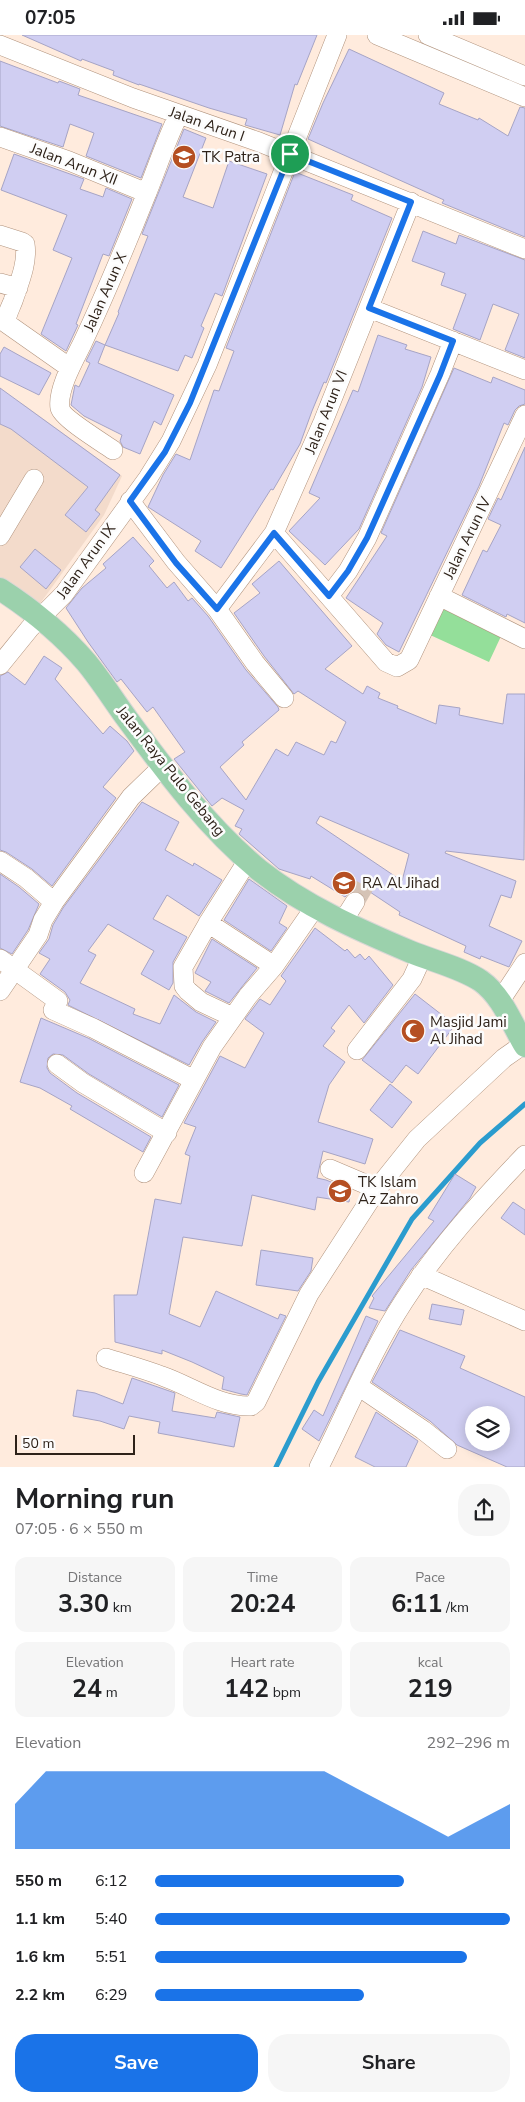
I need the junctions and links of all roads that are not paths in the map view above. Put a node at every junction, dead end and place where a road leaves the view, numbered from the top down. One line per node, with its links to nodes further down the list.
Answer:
1 (336, 35): 9 (street, Jalan Arun IX)
2 (377, 35): 6 (street)
3 (428, 35): 5 (street)
4 (0, 45): 7 (street, Jalan Arun I)
5 (525, 76)
6 (525, 97)
7 (179, 114): 9 (street, Jalan Arun I); 10 (street, Jalan Arun X)
8 (0, 137): 10 (street, Jalan Arun XII)
9 (290, 154): 11 (street, Jalan Arun I); 22 (street, Jalan Arun IX)
10 (147, 193): 17 (street, Jalan Arun X)
11 (411, 202): 13 (street, Jalan Arun I); 15 (street, Jalan Arun VI)
12 (0, 235): 14 (street)
13 (525, 249)
14 (9, 286): 17 (street)
15 (369, 308): 16 (street); 23 (street, Jalan Arun VI)
16 (453, 341): 18 (street); 26 (street)
17 (70, 368): 20 (street, Jalan Arun X)
18 (525, 370)
19 (525, 415): 27 (street, Jalan Arun IV)
20 (113, 450)
21 (34, 479): 24 (street)
22 (130, 501): 28 (street); 29 (street, Jalan Arun IX)
23 (274, 533): 26 (street); 28 (street, Jalan Arun VI)
24 (0, 536)
25 (0, 589): 29 (main road, Jalan Raya Pulo Gebang)
26 (329, 596): 27 (street, Jalan Arun IV)
27 (439, 597): 30 (street)
28 (217, 609): 32 (street)
29 (40, 617): 31 (street, Jalan Arun IX); 33 (main road, Jalan Raya Pulo Gebang)
30 (525, 639)
31 (0, 665)
32 (284, 698)
33 (163, 766): 34 (main road, Jalan Raya Pulo Gebang); 36 (street)
34 (248, 860): 37 (main road, Jalan Raya Pulo Gebang); 38 (street)
35 (0, 861): 36 (street)
36 (54, 902): 41 (street)
37 (315, 907): 39 (main road, Jalan Raya Pulo Gebang); 42 (street)
38 (208, 923): 42 (street); 45 (street)
39 (422, 957): 44 (main road, Jalan Raya Pulo Gebang); 47 (street)
40 (525, 963): 44 (street)
41 (8, 964): 43 (street); 49 (street)
42 (274, 965): 45 (street)
43 (0, 991)
44 (500, 1001): 46 (main road, Jalan Raya Pulo Gebang)
45 (233, 1017): 49 (street)
46 (525, 1045): 54 (street)
47 (357, 1050)
48 (58, 1064): 50 (street)
49 (194, 1080): 50 (street)
50 (167, 1133): 53 (street)
51 (525, 1155): 55 (street)
52 (330, 1169): 54 (street)
53 (144, 1173)
54 (377, 1189): 57 (street)
55 (421, 1275): 56 (street); 58 (street)
56 (525, 1321)
57 (106, 1359)
58 (358, 1386): 59 (street); 60 (street)
59 (447, 1449)
60 (319, 1467)

